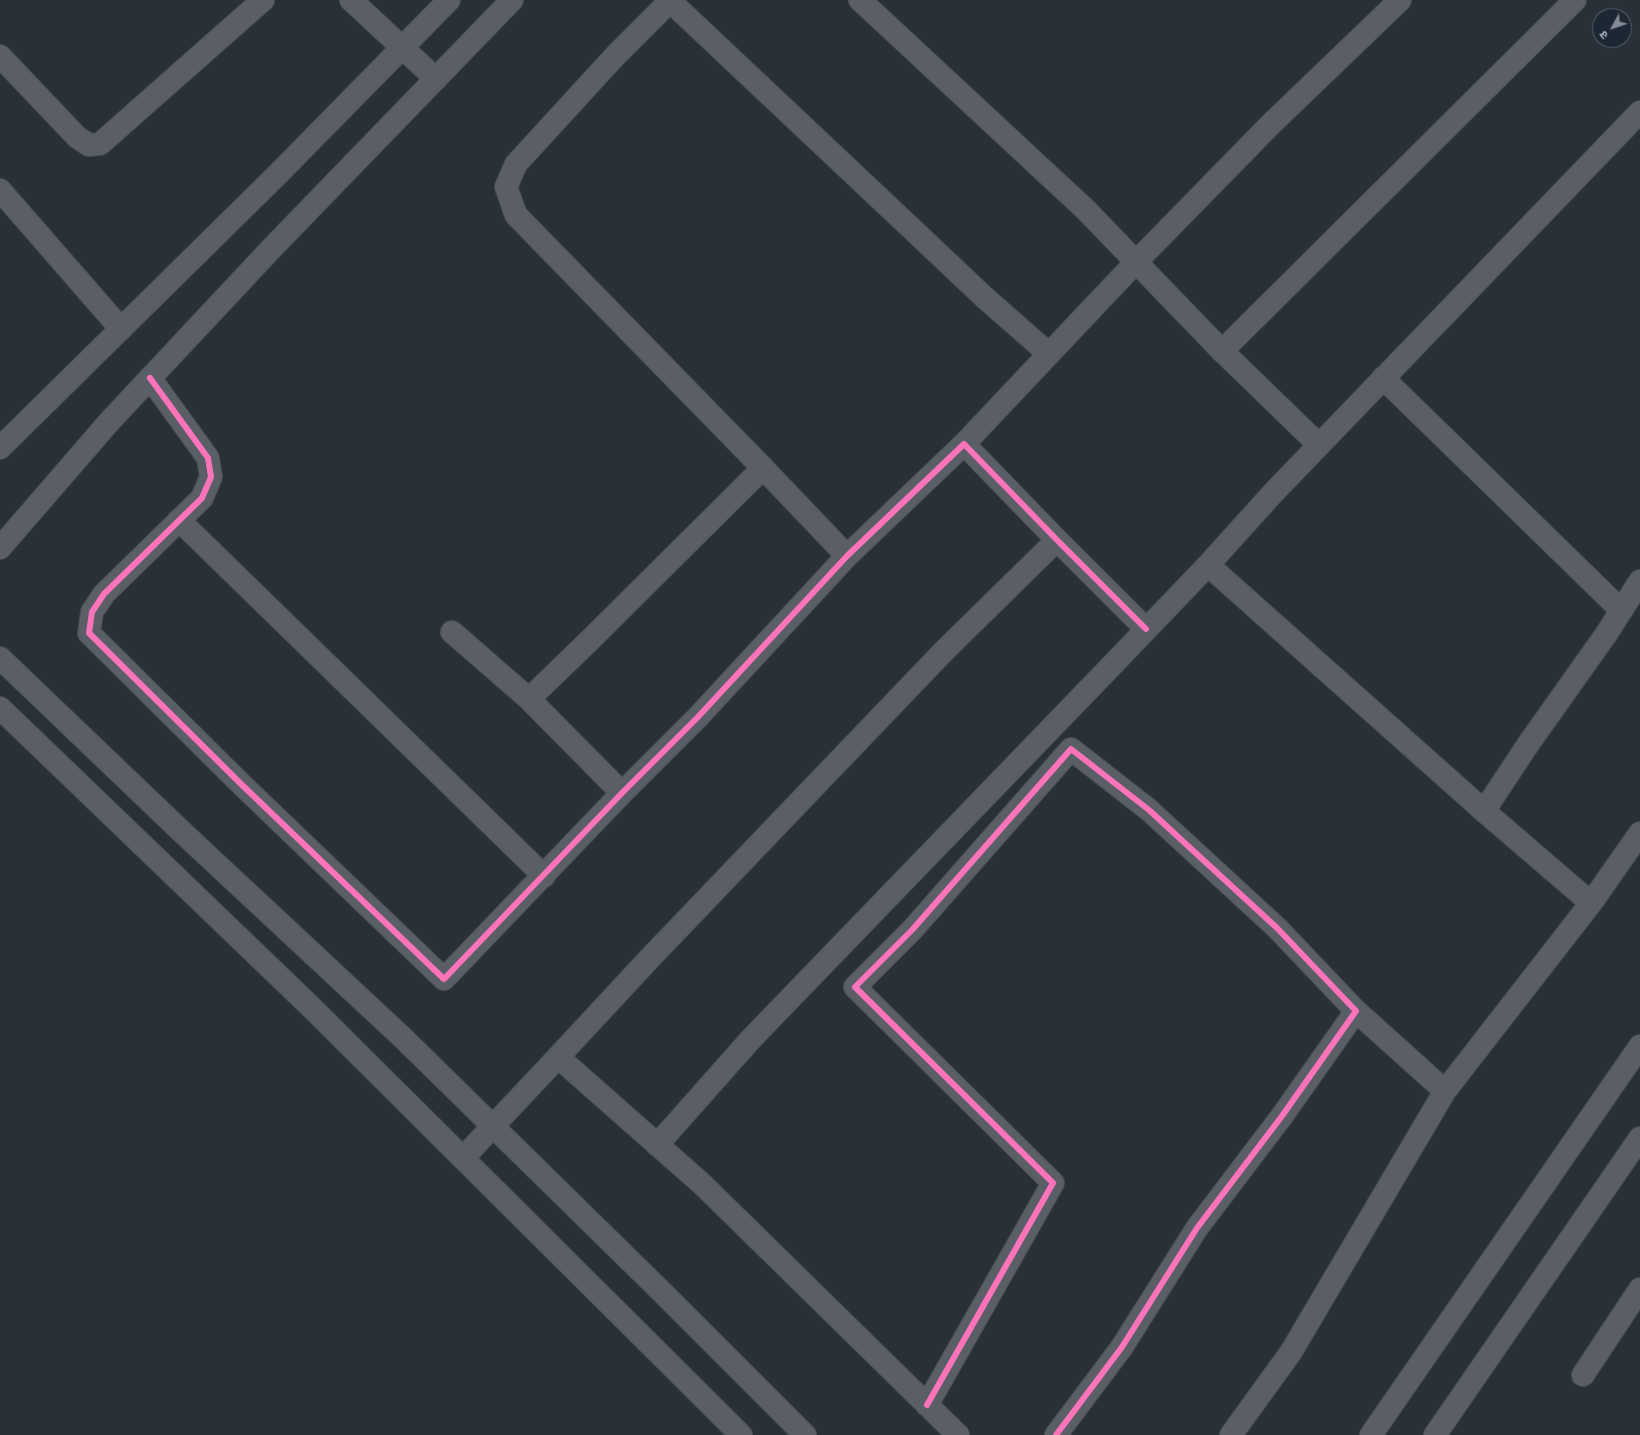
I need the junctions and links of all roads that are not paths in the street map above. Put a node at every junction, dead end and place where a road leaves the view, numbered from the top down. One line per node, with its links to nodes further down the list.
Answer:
1 (263, 0): 10 (street)
2 (351, 0): 9 (street)
3 (449, 0): 9 (street)
4 (512, 0): 11 (street)
5 (860, 0): 14 (street)
6 (1400, 0): 14 (street)
7 (1575, 0): 16 (street)
8 (671, 1): 17 (street); 23 (street)
9 (402, 48): 11 (street); 15 (street)
10 (0, 56)
11 (436, 79): 18 (street)
12 (1640, 112): 19 (street)
13 (0, 190): 15 (street)
14 (1136, 262): 16 (street); 17 (street)
15 (121, 329): 22 (street)
16 (1222, 351): 21 (street)
17 (1049, 354): 20 (street)
18 (150, 378): 24 (street); 26 (street)
19 (1383, 378): 21 (street); 30 (street)
20 (964, 444): 25 (street); 27 (street)
21 (1319, 445): 28 (street)
22 (0, 448)
23 (763, 468): 27 (street); 34 (street)
24 (179, 520): 39 (street); 39 (street)
25 (1057, 540): 31 (street); 43 (street)
26 (0, 548)
27 (846, 556): 36 (street)
28 (1208, 565): 31 (street); 37 (street)
29 (1640, 581): 30 (street)
30 (1622, 610): 37 (street)
31 (1146, 629): 47 (street)
32 (452, 632): 34 (street)
33 (0, 658): 45 (street)
34 (529, 699): 36 (street)
35 (0, 708): 48 (street)
36 (622, 793): 39 (street)
37 (1484, 811): 40 (street)
38 (1640, 833): 40 (street)
39 (544, 876)
40 (1591, 903): 44 (street)
41 (1356, 1011): 44 (street); 51 (street); 55 (street)
42 (1640, 1046): 57 (street)
43 (558, 1057): 45 (street); 47 (street)
44 (1445, 1091): 56 (street)
45 (492, 1126): 48 (street); 53 (street)
46 (1640, 1138): 58 (street)
47 (657, 1144): 51 (street)
48 (463, 1158): 52 (street)
49 (1638, 1300): 50 (street)
50 (1583, 1375)
51 (927, 1405): 54 (street)
52 (741, 1435)
53 (805, 1435)
54 (958, 1435)
55 (1056, 1435)
56 (1231, 1435)
57 (1371, 1435)
58 (1435, 1435)

